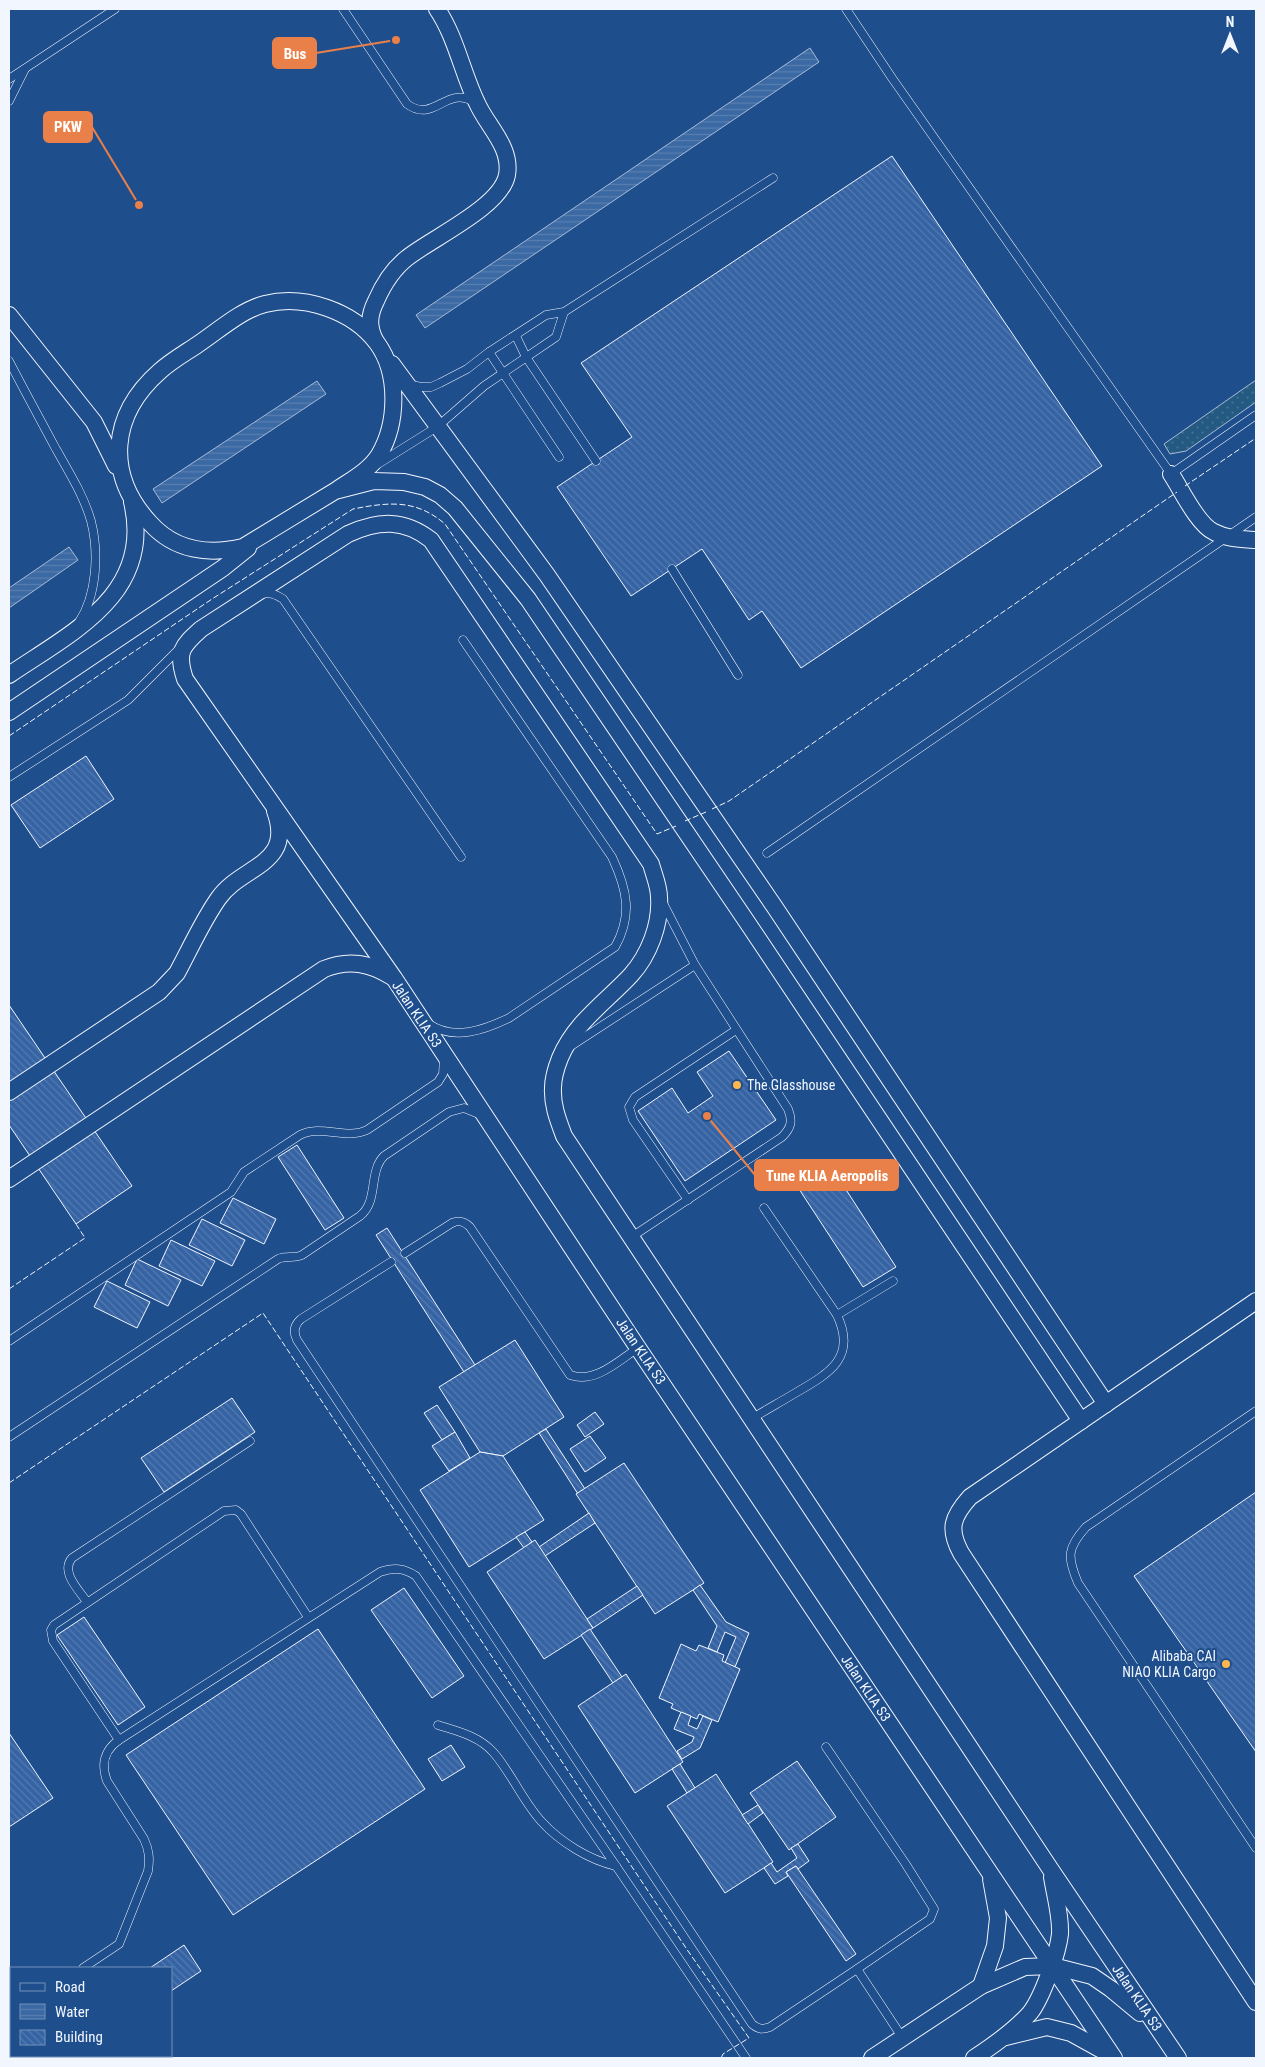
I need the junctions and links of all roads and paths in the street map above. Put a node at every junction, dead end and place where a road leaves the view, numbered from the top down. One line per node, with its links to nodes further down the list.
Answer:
1 (115, 9): 5 (lane)
2 (343, 9): 8 (lane)
3 (437, 9): 8 (street)
4 (846, 9): 24 (lane)
5 (26, 68): 6 (lane); 7 (lane)
6 (9, 78)
7 (9, 100)
8 (477, 104): 13 (street)
9 (773, 178): 10 (lane)
10 (564, 312): 12 (lane); 15 (lane)
11 (9, 315): 25 (street)
12 (516, 336): 14 (lane); 15 (lane)
13 (379, 347): 18 (street); 23 (street); 25 (street)
14 (489, 352): 17 (lane); 18 (lane)
15 (526, 357): 17 (lane); 22 (lane)
16 (9, 361): 33 (lane)
17 (502, 373): 20 (lane); 21 (lane)
18 (404, 382): 20 (street)
19 (1256, 415): 24 (lane)
20 (437, 427): 23 (lane); 63 (street)
21 (559, 456)
22 (596, 461)
23 (360, 474): 26 (street)
24 (1171, 474): 29 (street)
25 (126, 486): 28 (street); 33 (street)
26 (335, 491): 28 (street); 66 (street)
27 (1256, 517): 29 (lane)
28 (262, 537): 38 (street)
29 (1227, 537): 30 (street); 41 (lane)
30 (1256, 540)
31 (672, 569): 37 (lane)
32 (252, 596): 35 (street); 42 (lane); 43 (street)
33 (62, 639): 36 (street)
34 (464, 640): 46 (lane)
35 (186, 643): 39 (lane); 40 (street, Jalan KLIA S3)
36 (9, 675)
37 (738, 675)
38 (9, 712)
39 (9, 777)
40 (271, 801): 45 (street, Jalan KLIA S3); 50 (street)
41 (766, 853)
42 (461, 857)
43 (659, 897): 44 (lane); 48 (street, Jalan KLIA S3)
44 (695, 964): 47 (lane); 48 (lane)
45 (394, 978): 46 (street, Jalan KLIA S3); 52 (street)
46 (415, 1011): 49 (street, Jalan KLIA S3)
47 (736, 1030): 53 (lane); 53 (lane)
48 (563, 1050): 55 (street, Jalan KLIA S3)
49 (443, 1052): 51 (street, Jalan KLIA S3); 61 (lane)
50 (9, 1092)
51 (487, 1119): 62 (street, Jalan KLIA S3); 67 (lane)
52 (9, 1179)
53 (688, 1200): 55 (lane)
54 (764, 1208): 60 (lane)
55 (630, 1238): 65 (street, Jalan KLIA S3)
56 (405, 1253): 62 (lane)
57 (391, 1262): 80 (lane)
58 (893, 1280): 60 (lane)
59 (1256, 1301): 63 (street)
60 (837, 1315): 65 (lane)
61 (9, 1341)
62 (638, 1348): 77 (street, Jalan KLIA S3)
63 (1106, 1404): 66 (street)
64 (1256, 1411): 74 (lane)
65 (751, 1419): 76 (street, Jalan KLIA S3)
66 (1081, 1421): 82 (street)
67 (9, 1437)
68 (250, 1441): 69 (lane)
69 (87, 1602): 70 (lane); 72 (lane)
70 (308, 1617): 72 (lane); 75 (lane)
71 (438, 1725): 75 (lane)
72 (119, 1740): 79 (lane)
73 (826, 1747): 80 (lane)
74 (1256, 1848)
75 (616, 1866): 87 (lane)
76 (1051, 1870): 78 (street); 83 (street, Jalan KLIA S3)
77 (990, 1871): 78 (street, Jalan KLIA S3); 81 (street)
78 (1053, 1966): 81 (street); 83 (street); 85 (street); 86 (street, Jalan KLIA S3)
79 (84, 1967)
80 (857, 1969): 84 (lane)
81 (981, 1986): 84 (street)
82 (1256, 2002)
83 (1157, 2029): 90 (street, Jalan KLIA S3)
84 (902, 2037): 88 (street)
85 (1005, 2037): 86 (street); 89 (street)
86 (1114, 2057)
87 (746, 2058)
88 (872, 2058)
89 (974, 2058)
90 (1178, 2058)

